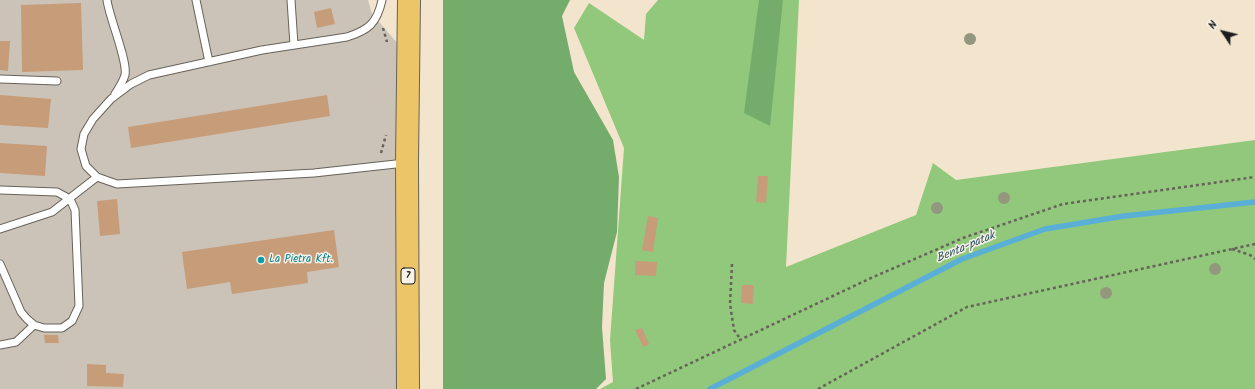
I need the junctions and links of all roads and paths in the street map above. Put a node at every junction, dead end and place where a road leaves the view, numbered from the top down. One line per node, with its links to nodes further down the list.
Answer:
1 (107, 0): 12 (lane)
2 (196, 0): 9 (lane)
3 (291, 0): 8 (lane)
4 (382, 0): 6 (lane)
5 (409, 0): 14 (main road, 7)
6 (379, 14): 7 (path); 8 (lane)
7 (388, 44)
8 (294, 45): 9 (lane)
9 (210, 62): 12 (lane)
10 (0, 79): 11 (lane)
11 (57, 81)
12 (111, 99): 16 (lane)
13 (388, 131): 15 (path)
14 (407, 162): 15 (lane); 29 (main road, 7)
15 (378, 165): 16 (lane)
16 (97, 177): 19 (lane)
17 (1255, 177): 27 (path)
18 (0, 190): 19 (lane)
19 (70, 199): 20 (lane); 26 (lane)
20 (0, 229)
21 (1255, 244): 22 (path)
22 (1231, 248): 23 (path); 31 (path)
23 (1255, 259)
24 (0, 264): 26 (lane)
25 (732, 264): 27 (path)
26 (34, 324): 28 (lane)
27 (741, 340): 30 (path)
28 (0, 345)
29 (408, 389)
30 (636, 389)
31 (818, 389)

